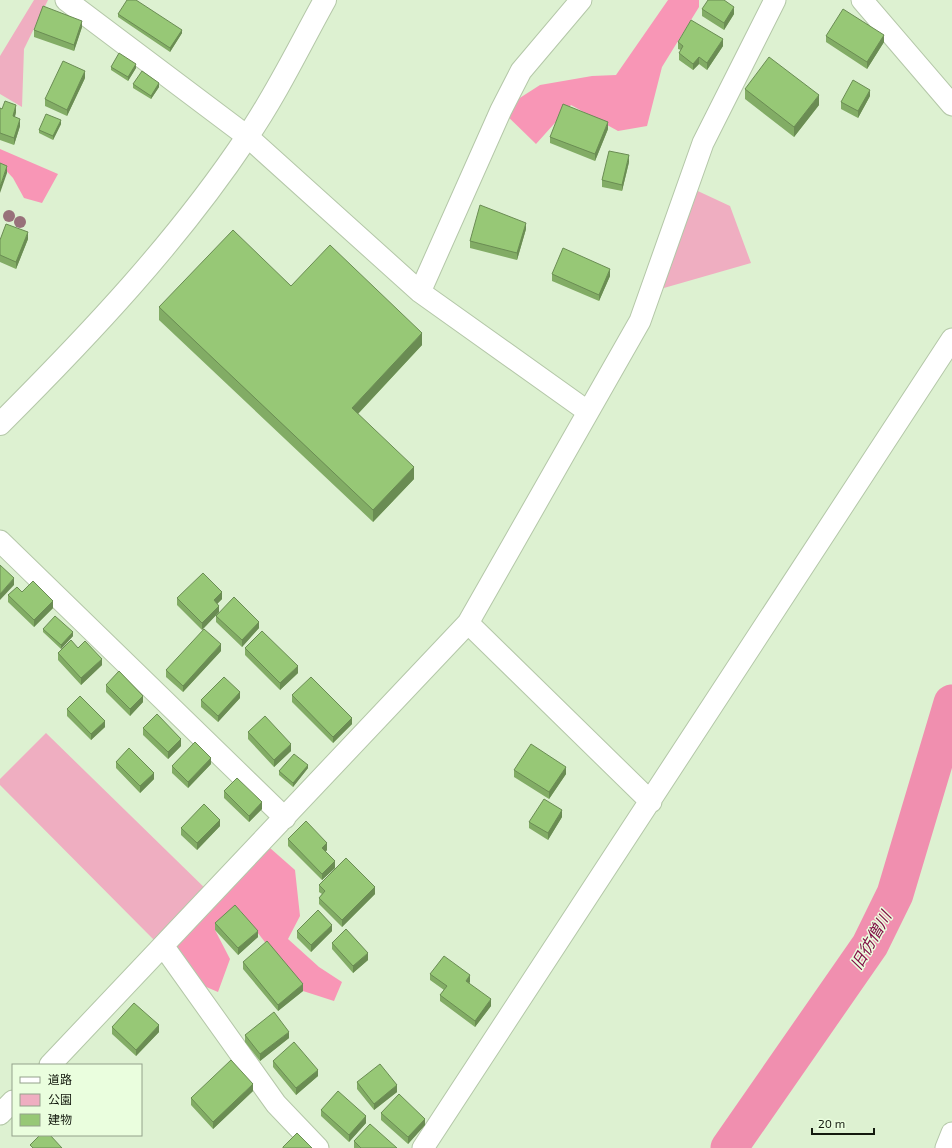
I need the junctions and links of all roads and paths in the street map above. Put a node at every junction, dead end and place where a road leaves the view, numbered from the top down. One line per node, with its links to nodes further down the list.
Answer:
1 (66, 0): 7 (street)
2 (325, 0): 7 (street)
3 (581, 0): 8 (street)
4 (775, 0): 10 (street)
5 (862, 0): 6 (street)
6 (952, 106)
7 (248, 137): 8 (street); 11 (street)
8 (420, 292): 10 (street)
9 (952, 339): 14 (street)
10 (587, 411): 13 (street)
11 (0, 424)
12 (0, 541): 15 (street)
13 (468, 623): 14 (street); 15 (street)
14 (651, 802): 22 (street)
15 (285, 818): 16 (street)
16 (164, 947): 17 (street); 21 (street)
17 (51, 1064)
18 (12, 1103): 19 (street)
19 (0, 1114)
20 (952, 1133): 23 (street)
21 (318, 1148)
22 (423, 1148)
23 (946, 1148)

